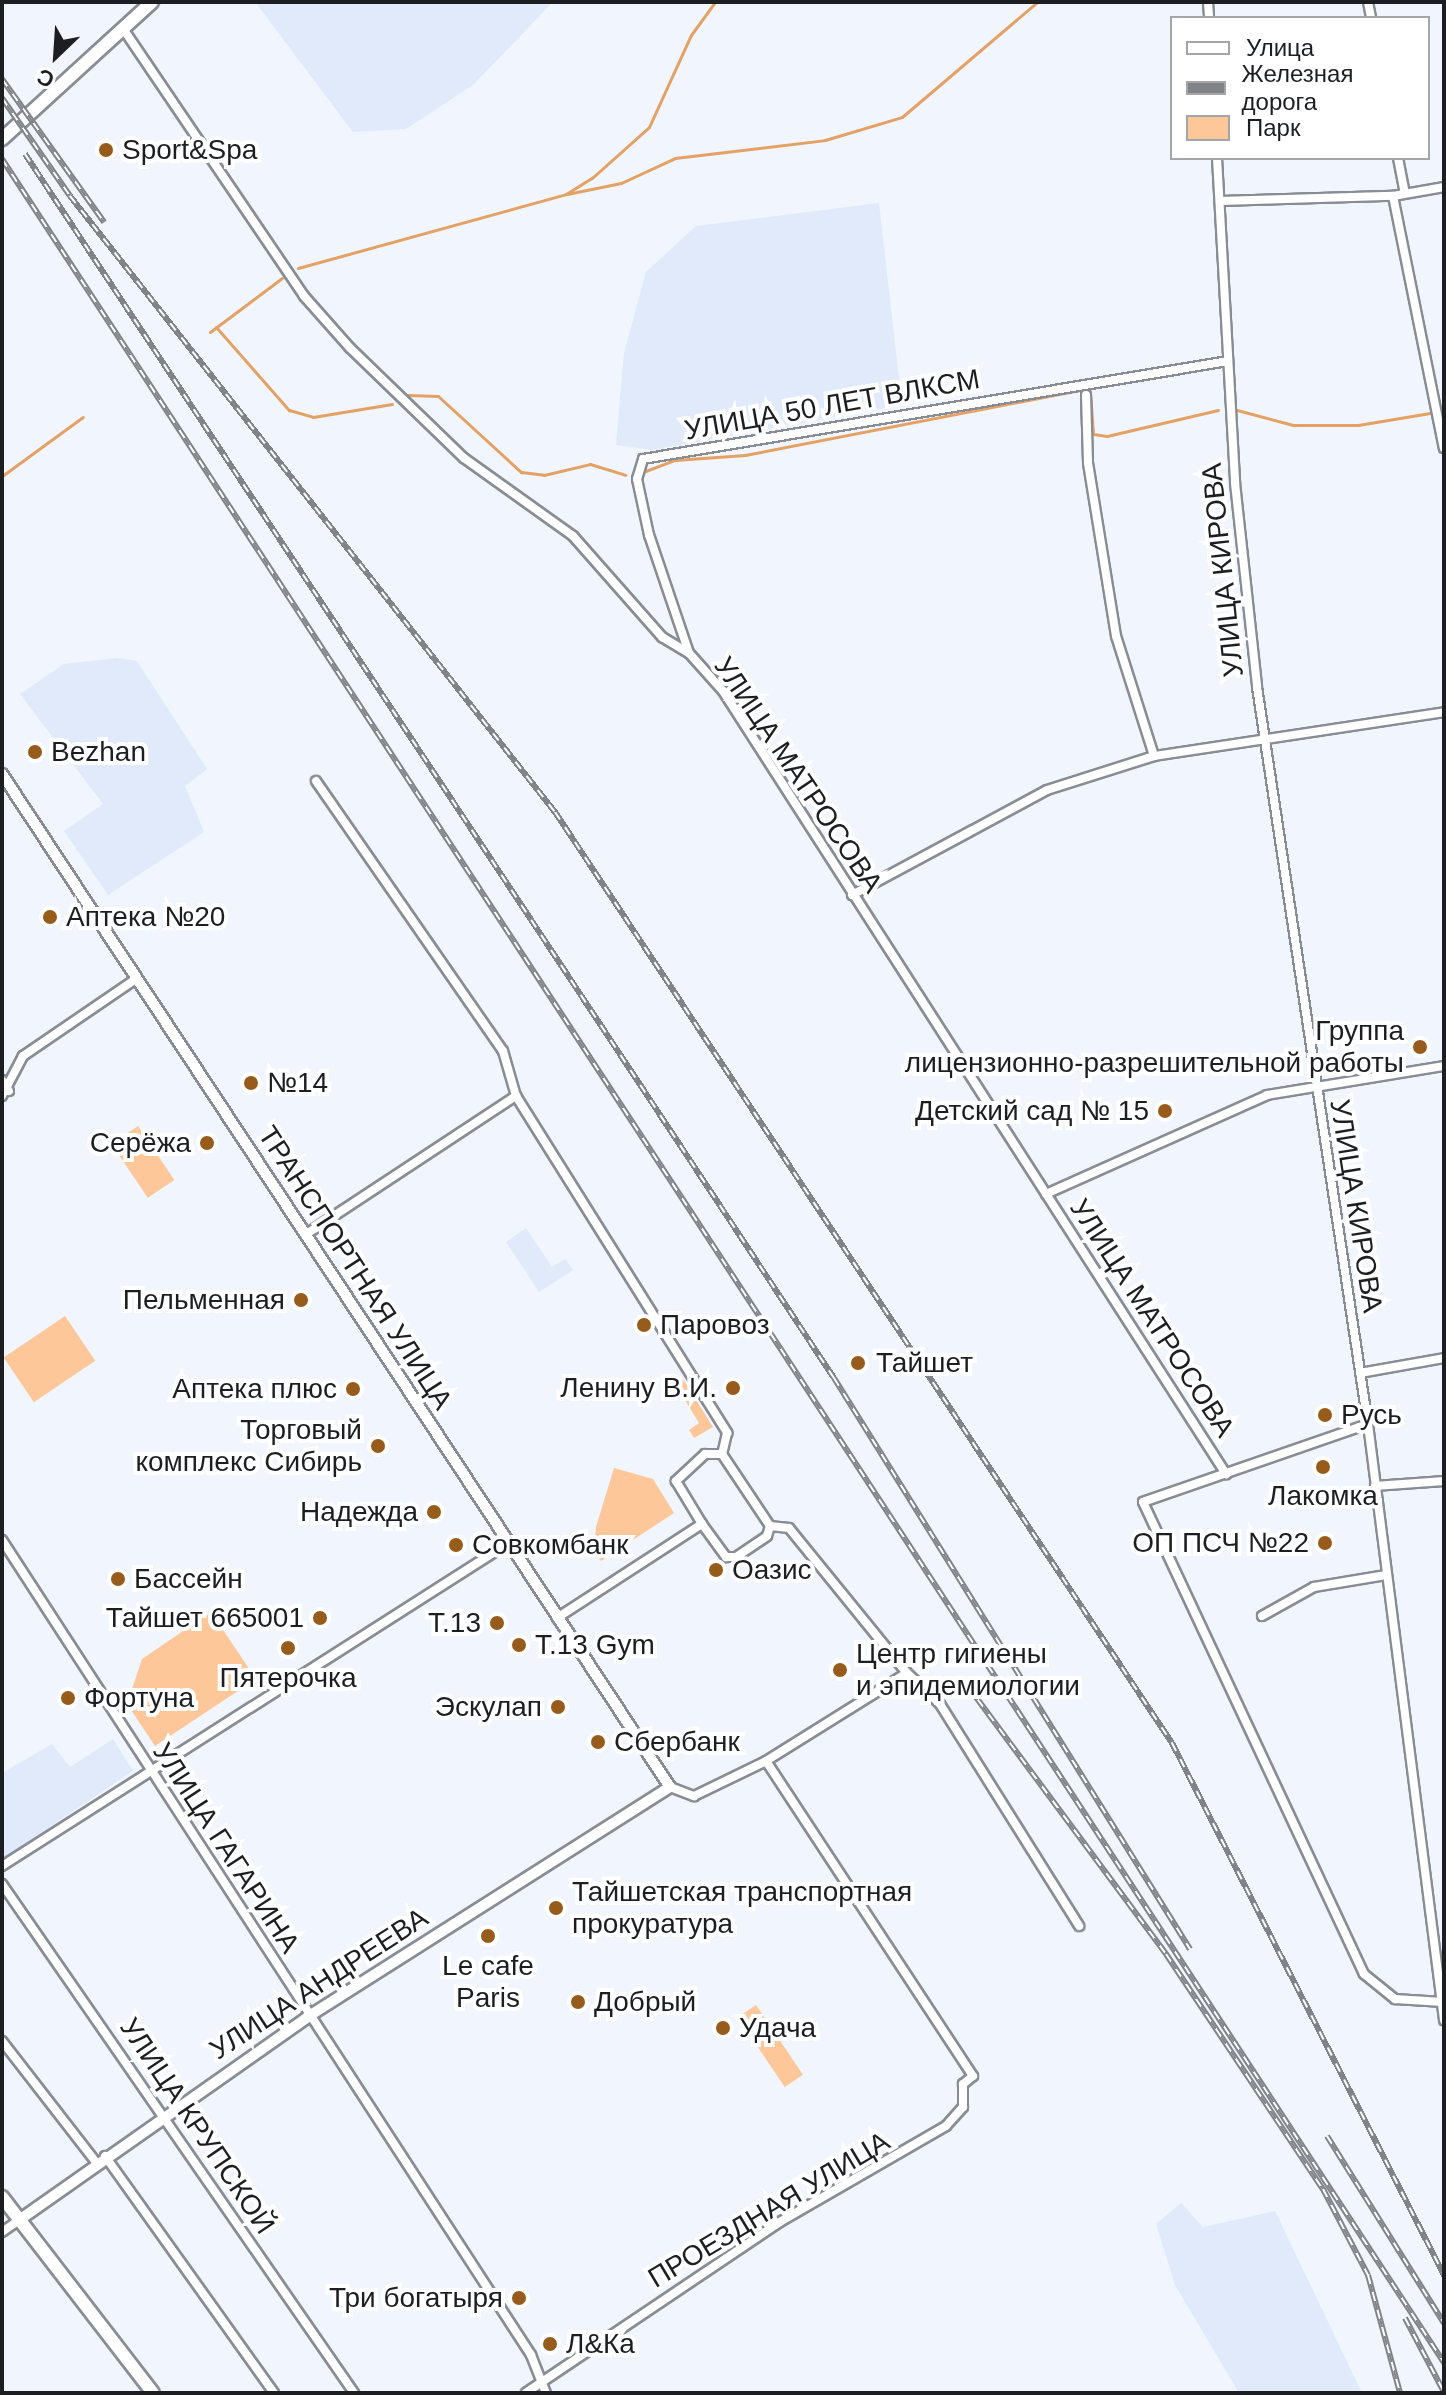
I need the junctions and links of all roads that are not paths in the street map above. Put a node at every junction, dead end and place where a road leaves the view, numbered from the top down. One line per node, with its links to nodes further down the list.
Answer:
1 (152, 2): 2 (main road)
2 (124, 30): 3 (main road); 13 (street, УЛИЦА МАТРОСОВА)
3 (2, 139)
4 (1217, 160): 9 (street, УЛИЦА КИРОВА)
5 (1398, 160): 7 (street)
6 (1444, 187): 7 (street)
7 (1405, 193): 8 (street)
8 (1393, 196): 9 (street); 12 (street)
9 (1220, 201): 10 (street, УЛИЦА КИРОВА)
10 (1228, 361): 13 (street, УЛИЦА 50 ЛЕТ ВЛКСМ); 15 (street, УЛИЦА КИРОВА)
11 (1086, 395): 16 (street)
12 (1444, 448)
13 (689, 653): 19 (street, УЛИЦА МАТРОСОВА)
14 (1444, 712): 15 (street)
15 (1263, 737): 16 (street); 23 (street, УЛИЦА КИРОВА)
16 (1154, 756): 19 (street)
17 (2, 774): 20 (street, ТРАНСПОРТНАЯ УЛИЦА)
18 (316, 781): 25 (street)
19 (852, 895): 26 (street, УЛИЦА МАТРОСОВА)
20 (136, 979): 24 (street); 27 (street, ТРАНСПОРТНАЯ УЛИЦА)
21 (1444, 1066): 23 (street)
22 (2, 1080): 24 (street)
23 (1314, 1083): 26 (street); 29 (street, УЛИЦА КИРОВА)
24 (6, 1093)
25 (516, 1096): 27 (street); 31 (street)
26 (1046, 1194): 32 (street, УЛИЦА МАТРОСОВА)
27 (305, 1235): 38 (street, ТРАНСПОРТНАЯ УЛИЦА)
28 (1444, 1358): 29 (street)
29 (1360, 1373): 30 (street, УЛИЦА КИРОВА)
30 (1368, 1424): 32 (street); 34 (street, УЛИЦА КИРОВА)
31 (722, 1454): 35 (street); 36 (street)
32 (1226, 1474): 49 (street)
33 (1444, 1481): 34 (street)
34 (1375, 1486): 39 (street, УЛИЦА КИРОВА)
35 (702, 1524): 36 (street); 41 (street)
36 (770, 1526): 42 (street)
37 (2, 1540): 44 (street, УЛИЦА ГАГАРИНА)
38 (507, 1544): 41 (street, ТРАНСПОРТНАЯ УЛИЦА); 44 (street)
39 (1386, 1575): 40 (street); 49 (street, УЛИЦА КИРОВА)
40 (1262, 1616)
41 (557, 1618): 45 (street, ТРАНСПОРТНАЯ УЛИЦА)
42 (907, 1673): 43 (street); 48 (street)
43 (766, 1761): 45 (street); 58 (street, ПРОЕЗДНАЯ УЛИЦА)
44 (149, 1768): 46 (street); 50 (street, УЛИЦА ГАГАРИНА)
45 (670, 1787): 50 (street, УЛИЦА АНДРЕЕВА)
46 (2, 1866)
47 (2, 1884): 53 (street, УЛИЦА КРУПСКОЙ)
48 (1079, 1926)
49 (1442, 2002): 51 (street, УЛИЦА КИРОВА)
50 (308, 2017): 53 (street, УЛИЦА АНДРЕЕВА); 58 (street, УЛИЦА ГАГАРИНА)
51 (1444, 2020)
52 (2, 2041): 54 (street)
53 (165, 2115): 54 (street, УЛИЦА АНДРЕЕВА); 61 (street, УЛИЦА КРУПСКОЙ)
54 (100, 2158): 56 (street, УЛИЦА АНДРЕЕВА); 60 (street)
55 (2, 2197): 56 (main road)
56 (19, 2220): 57 (street, УЛИЦА АНДРЕЕВА); 59 (main road)
57 (2, 2232)
58 (544, 2380): 62 (street, ПРОЕЗДНАЯ УЛИЦА); 63 (street)
59 (153, 2393)
60 (274, 2393)
61 (354, 2393)
62 (526, 2393)
63 (546, 2393)

